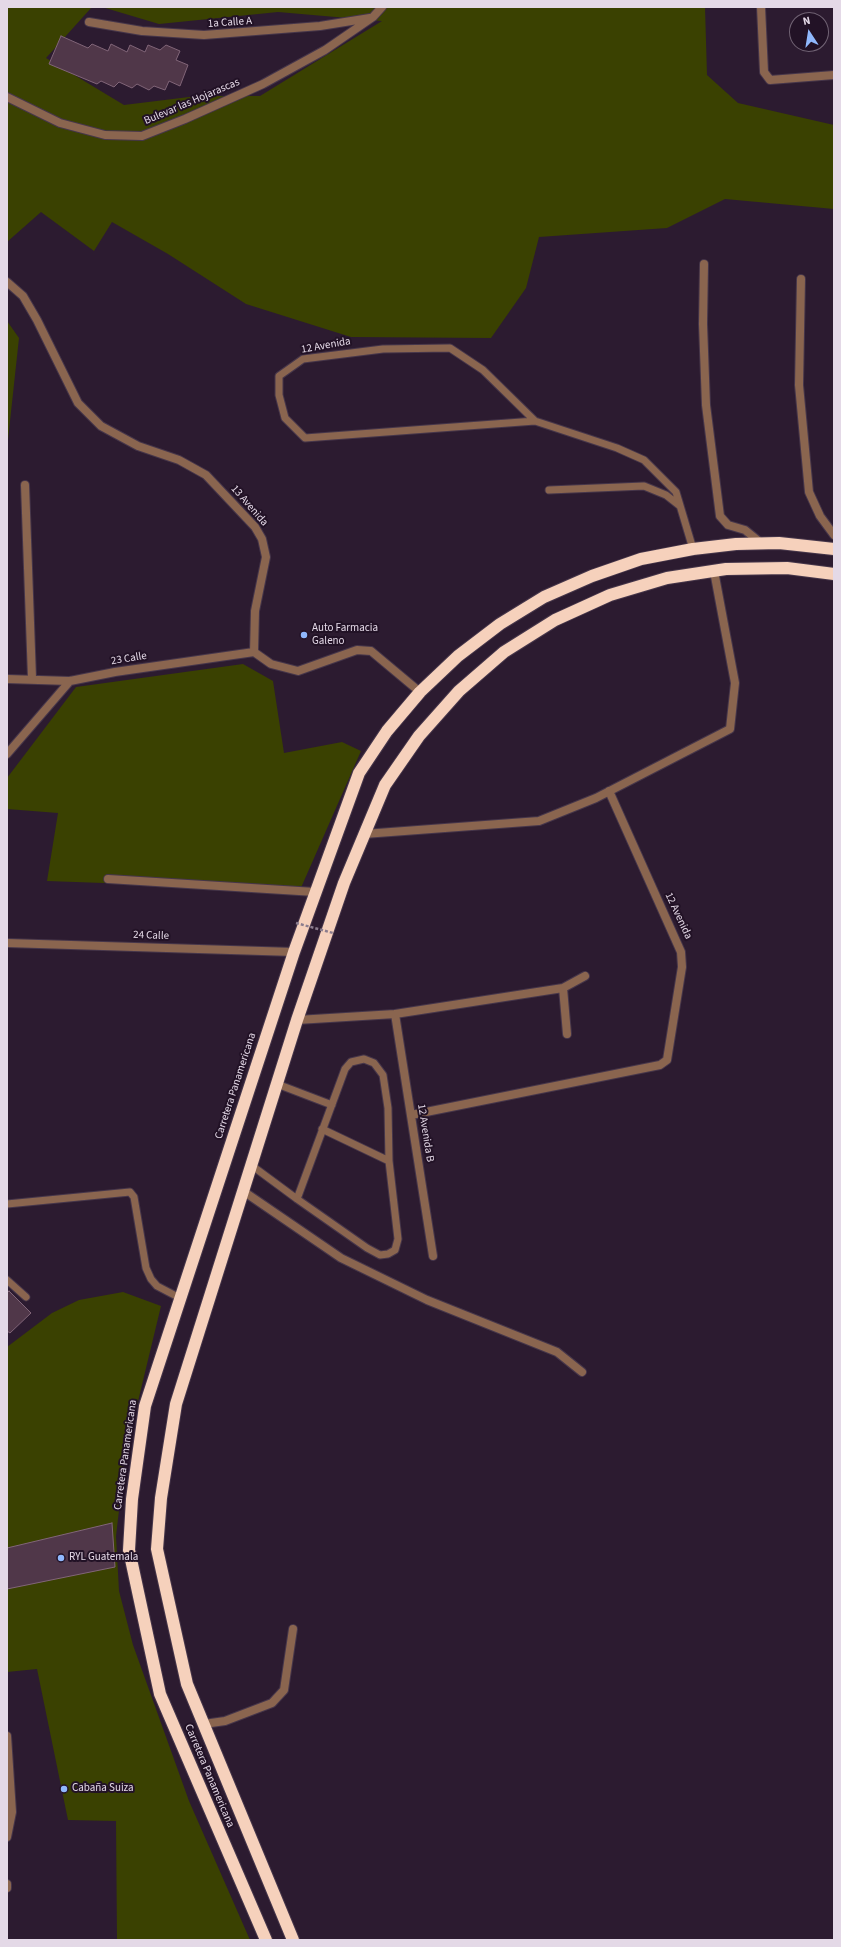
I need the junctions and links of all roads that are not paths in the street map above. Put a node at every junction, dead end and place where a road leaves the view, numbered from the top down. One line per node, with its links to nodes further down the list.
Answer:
1 (382, 7): 3 (street, Bulevar las Hojarascas)
2 (761, 7): 5 (street)
3 (373, 17): 4 (street, 1a Calle A); 6 (street, Bulevar las Hojarascas)
4 (89, 22)
5 (834, 75)
6 (7, 97)
7 (704, 264): 17 (street)
8 (801, 279): 16 (street)
9 (7, 282): 11 (street)
10 (7, 292): 11 (street)
11 (23, 296): 22 (street, 13 Avenida)
12 (535, 421): 12 (lane, 12 Avenida); 15 (lane, 12 Avenida)
13 (25, 485): 23 (street)
14 (548, 490): 15 (lane)
15 (680, 506): 18 (lane, 12 Avenida)
16 (834, 535)
17 (761, 543): 18 (highway, Carretera Panamericana); 19 (highway, Carretera Panamericana)
18 (693, 548): 26 (highway, Carretera Panamericana)
19 (834, 549)
20 (714, 571): 21 (highway, Carretera Panamericana); 28 (street); 29 (highway, Carretera Panamericana)
21 (834, 574)
22 (254, 652): 25 (street, 23 Calle); 26 (street)
23 (32, 678): 24 (street, 23 Calle); 25 (street, 23 Calle)
24 (7, 679)
25 (70, 681): 27 (street)
26 (420, 692): 31 (highway, Carretera Panamericana)
27 (7, 754)
28 (609, 791): 29 (street); 41 (street, 12 Avenida)
29 (364, 834): 37 (highway, Carretera Panamericana)
30 (108, 879): 31 (street)
31 (315, 892): 33 (highway, Carretera Panamericana)
32 (7, 943): 33 (street, 24 Calle)
33 (294, 952): 51 (highway, Carretera Panamericana)
34 (585, 976): 35 (street)
35 (563, 988): 36 (street); 38 (street)
36 (395, 1014): 37 (street); 41 (street, 12 Avenida B)
37 (297, 1020): 39 (highway, Carretera Panamericana)
38 (567, 1034)
39 (277, 1084): 40 (lane); 44 (highway, Carretera Panamericana)
40 (332, 1105): 42 (lane); 43 (lane)
41 (411, 1116): 48 (street, 12 Avenida B)
42 (322, 1129): 43 (lane); 46 (lane)
43 (389, 1161): 46 (lane)
44 (251, 1165): 45 (highway, Carretera Panamericana); 46 (lane)
45 (243, 1190): 52 (street); 54 (highway, Carretera Panamericana)
46 (297, 1199)
47 (7, 1204): 51 (lane)
48 (433, 1256)
49 (7, 1280): 50 (lane)
50 (26, 1298)
51 (180, 1298): 59 (highway, Carretera Panamericana)
52 (582, 1372)
53 (293, 1629): 54 (street)
54 (204, 1724): 60 (highway, Carretera Panamericana)
55 (7, 1736): 56 (street)
56 (7, 1837)
57 (7, 1884): 58 (street)
58 (7, 1888)
59 (266, 1940)
60 (293, 1940)

